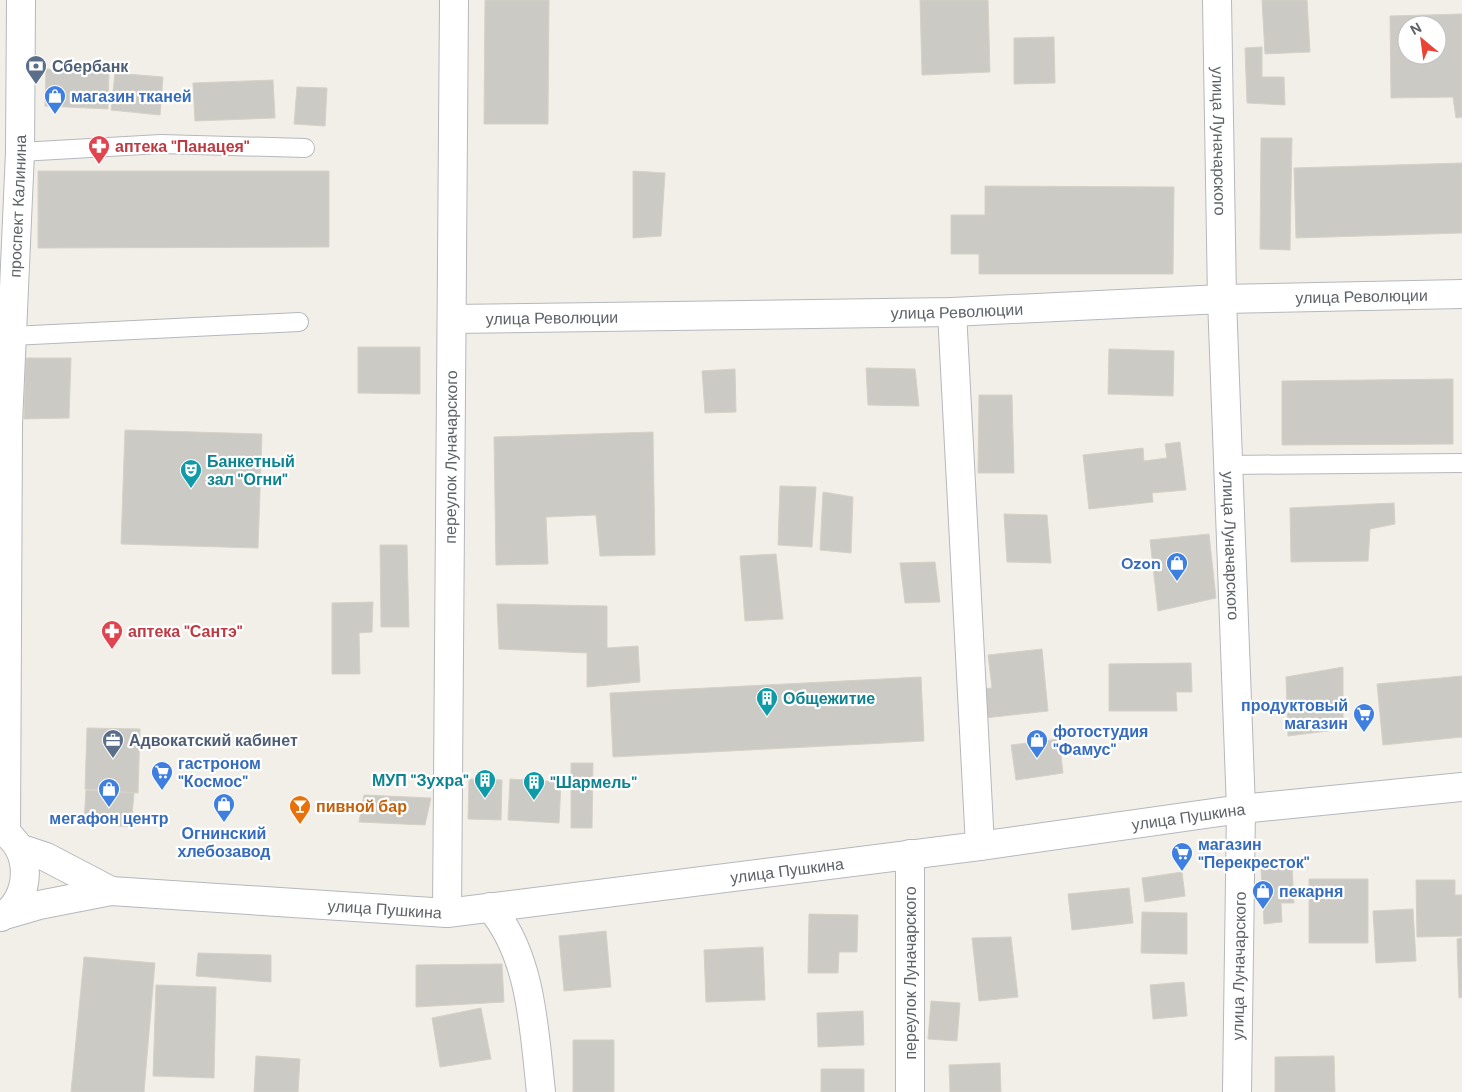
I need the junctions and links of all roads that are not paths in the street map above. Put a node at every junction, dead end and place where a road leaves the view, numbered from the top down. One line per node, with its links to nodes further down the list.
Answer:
1 (21, 0): 5 (street, проспект Калинина)
2 (454, 0): 9 (street, переулок Луначарского)
3 (1217, 0): 7 (street, улица Луначарского)
4 (305, 148): 5 (lane)
5 (20, 152): 11 (street, проспект Калинина)
6 (1462, 294): 7 (street, улица Революции)
7 (1222, 299): 8 (street, улица Революции); 14 (street, улица Луначарского)
8 (952, 312): 9 (street, улица Революции); 18 (street)
9 (452, 319): 22 (street, переулок Луначарского)
10 (299, 322): 11 (lane)
11 (12, 336): 12 (street, проспект Калинина)
12 (4, 423): 17 (street, проспект Калинина)
13 (1462, 463): 14 (lane)
14 (1228, 464): 16 (street, улица Луначарского)
15 (1462, 787): 16 (street, улица Пушкина)
16 (1241, 809): 18 (street, улица Пушкина); 26 (street, улица Луначарского)
17 (8, 837): 20 (street); 23 (street, проспект Калинина)
18 (980, 846): 19 (street, улица Пушкина)
19 (910, 854): 21 (street, улица Пушкина); 25 (street, переулок Луначарского)
20 (111, 891): 22 (street, улица Пушкина); 23 (street)
21 (490, 907): 22 (street, улица Пушкина); 24 (street)
22 (447, 913)
23 (2, 917)
24 (541, 1092)
25 (910, 1092)
26 (1237, 1092)

